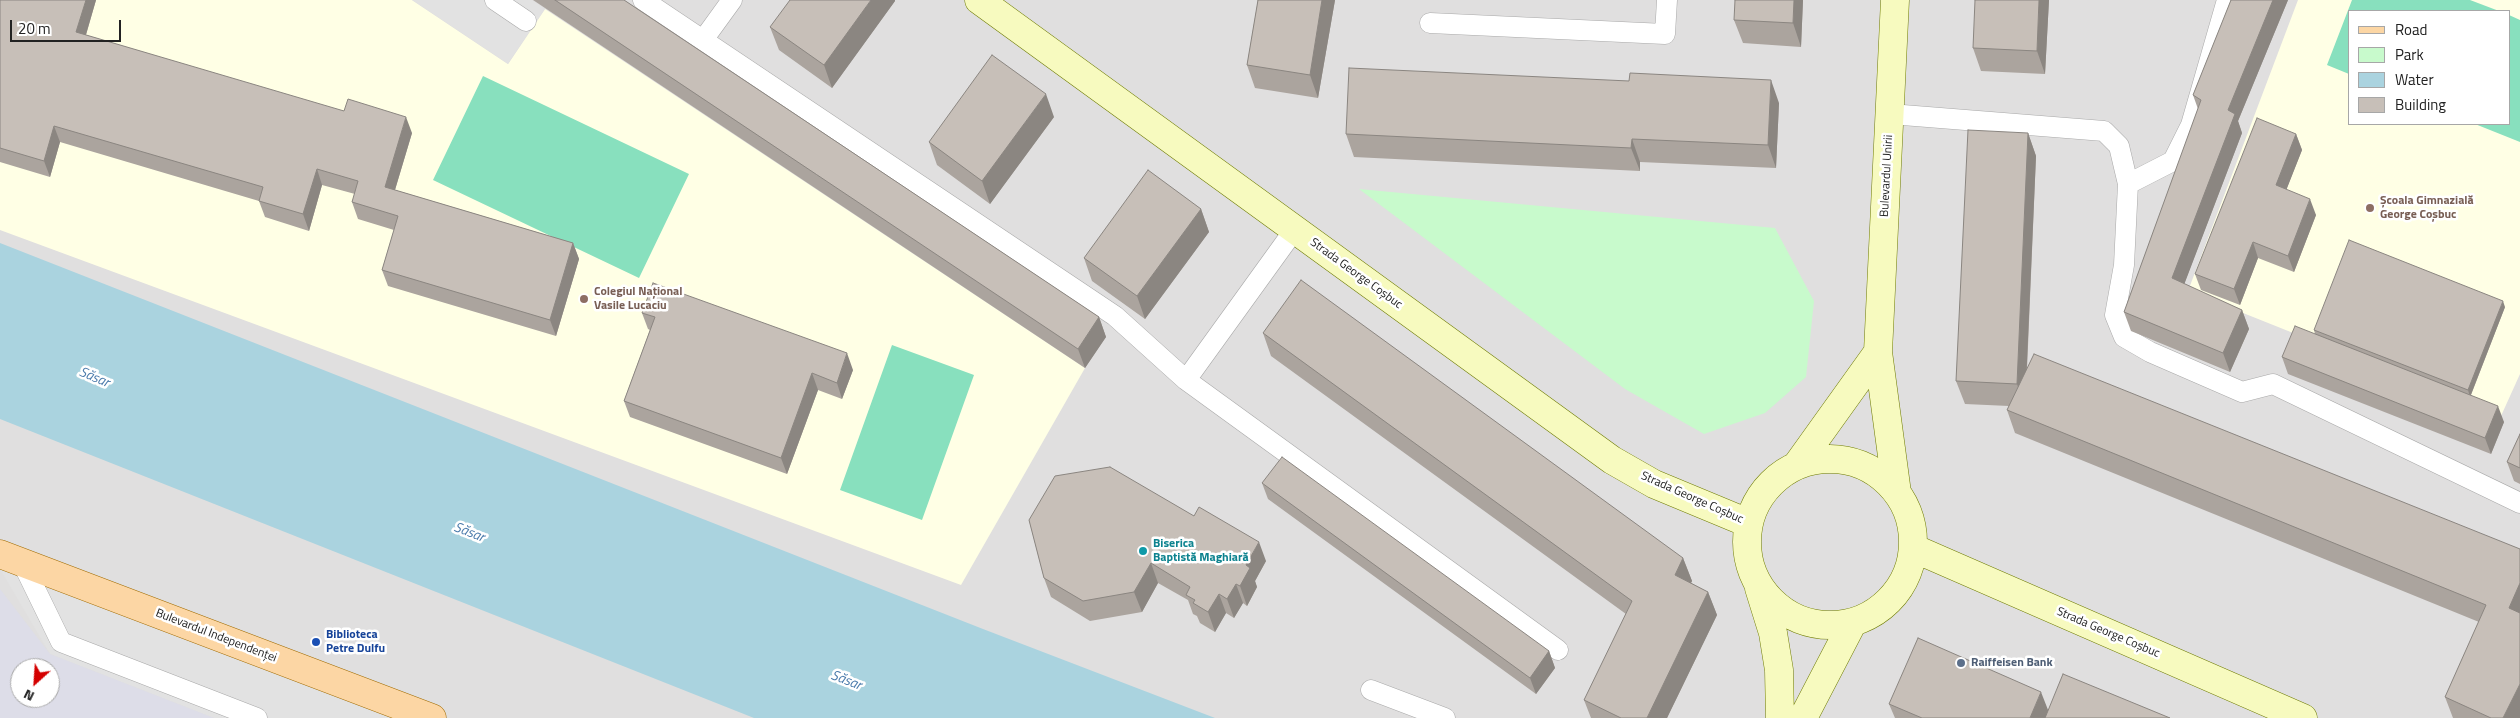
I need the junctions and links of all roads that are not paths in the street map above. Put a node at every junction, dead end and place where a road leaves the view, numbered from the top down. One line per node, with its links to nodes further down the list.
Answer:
1 (495, 0): 8 (lane)
2 (643, 0): 10 (lane)
3 (732, 0): 10 (lane)
4 (979, 0): 13 (main road, Strada George Coșbuc)
5 (1668, 0): 9 (lane)
6 (1895, 0): 11 (main road, Bulevardul Unirii)
7 (2227, 0): 12 (lane)
8 (526, 21)
9 (1430, 23)
10 (703, 40): 15 (lane)
11 (1890, 114): 12 (lane); 14 (main road, Bulevardul Unirii)
12 (2128, 184): 18 (lane)
13 (1295, 229): 15 (lane); 19 (main road, Strada George Coșbuc)
14 (1878, 352): 16 (main road, Bulevardul Unirii); 17 (main road, Bulevardul Unirii)
15 (1186, 380): 24 (lane)
16 (1797, 465): 17 (main road, Bulevardul Unirii); 19 (main road, Bulevardul Unirii)
17 (1898, 493): 20 (main road, Bulevardul Unirii)
18 (2520, 503)
19 (1748, 523): 22 (main road, Bulevardul Unirii)
20 (1913, 548): 23 (main road, Bulevardul Unirii); 31 (main road, Strada George Coșbuc)
21 (11, 558): 26 (lane); 27 (main road, Bulevardul Independenței)
22 (1758, 584): 23 (main road, Bulevardul Unirii); 29 (main road, Bulevardul Unirii)
23 (1853, 622): 30 (main road)
24 (1558, 650)
25 (1371, 690): 28 (lane)
26 (257, 718)
27 (432, 718)
28 (1445, 718)
29 (1780, 718)
30 (1803, 718)
31 (2303, 718)

